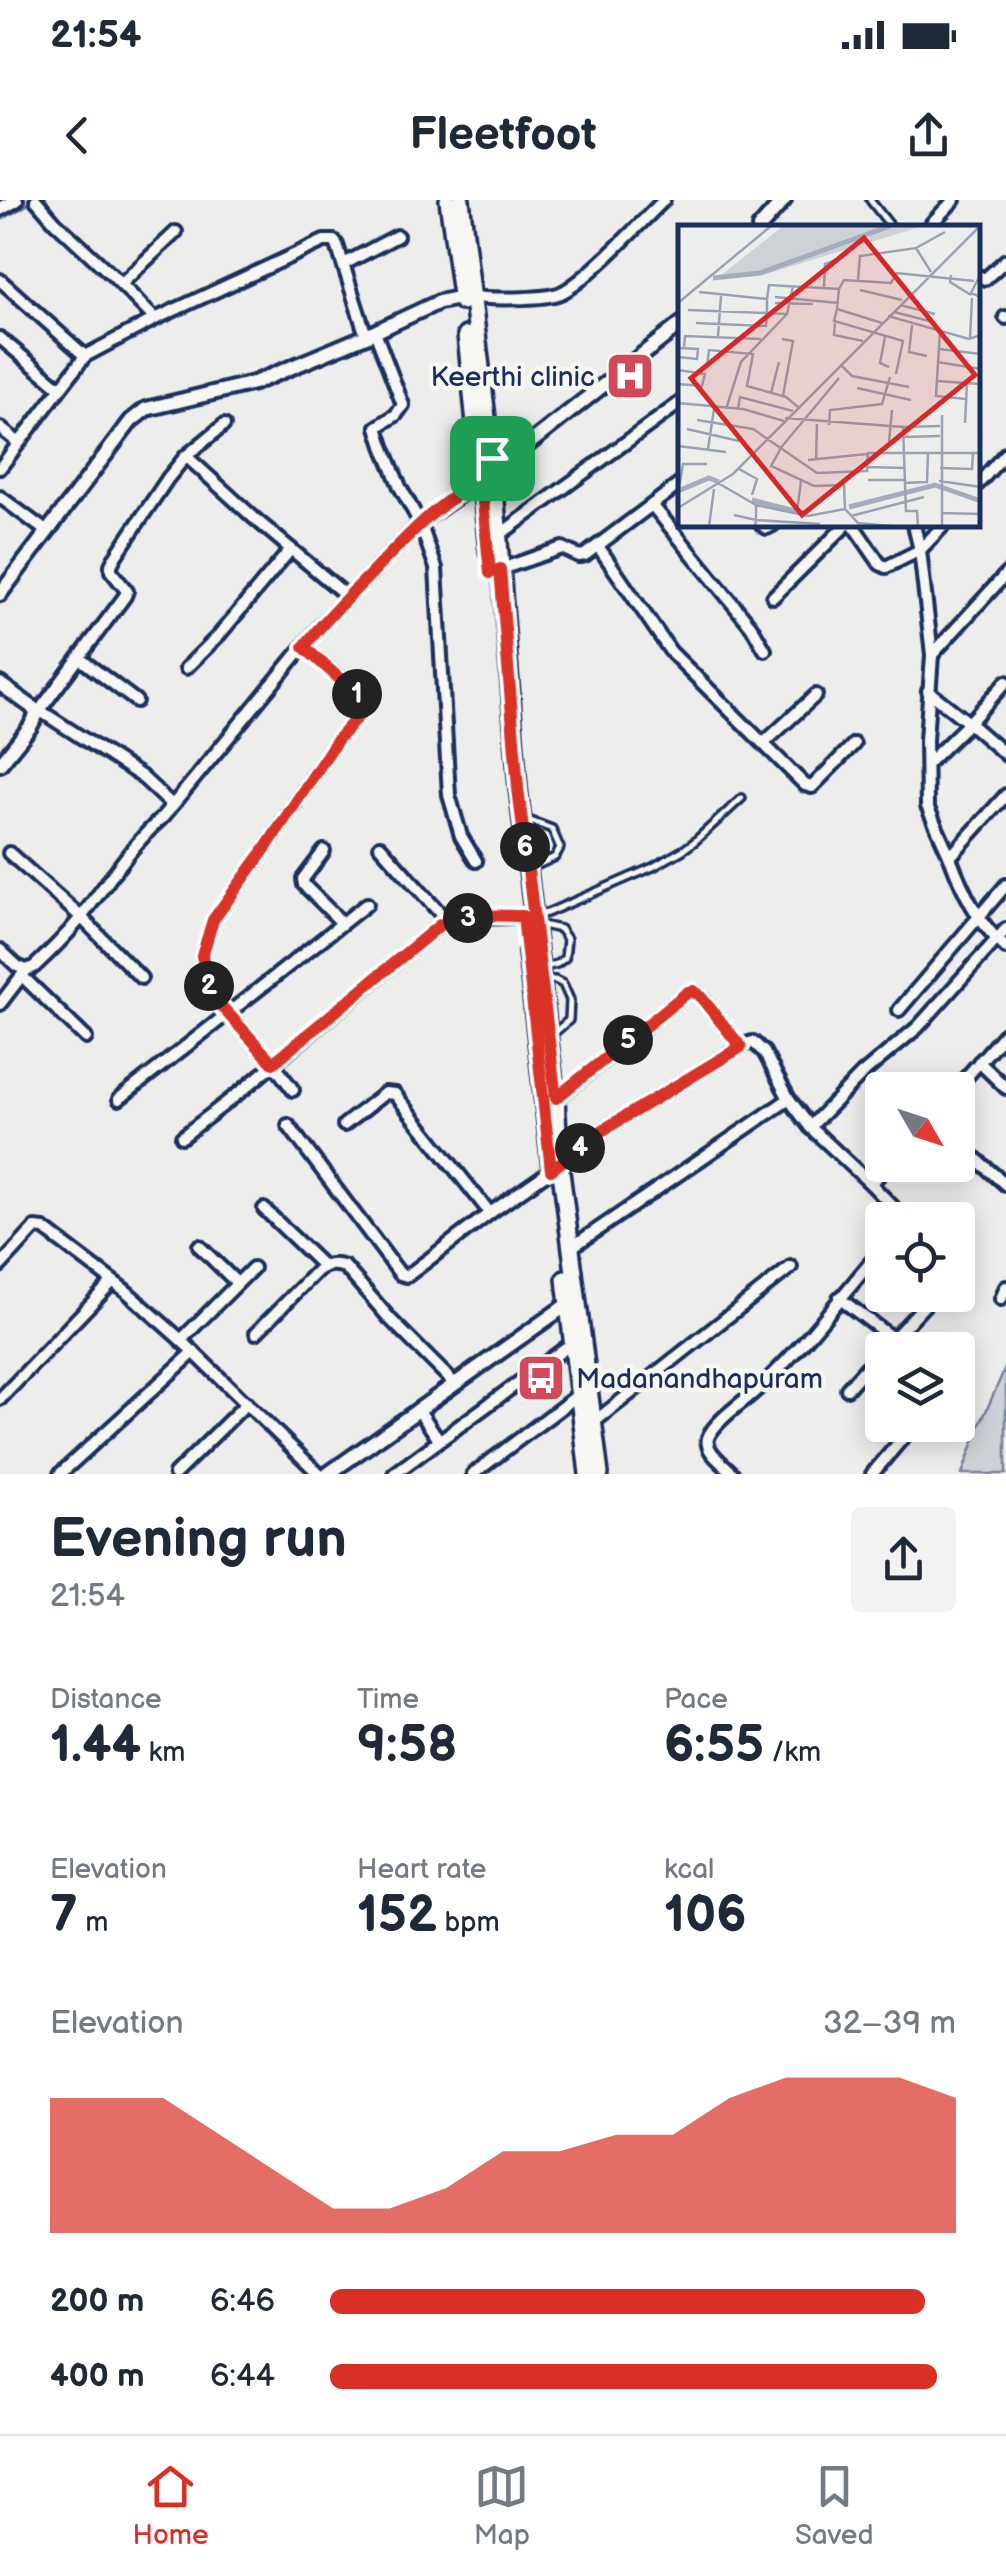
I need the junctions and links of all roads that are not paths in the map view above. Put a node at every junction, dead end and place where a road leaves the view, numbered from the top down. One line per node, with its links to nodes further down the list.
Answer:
1 (16, 200): 9 (street)
2 (448, 200): 20 (main road)
3 (461, 200): 20 (main road)
4 (664, 200): 20 (street)
5 (784, 200): 10 (street)
6 (870, 200): 11 (lane)
7 (954, 200): 12 (street)
8 (36, 201): 19 (street)
9 (0, 209)
10 (762, 225)
11 (890, 225)
12 (932, 225)
13 (176, 232): 19 (street)
14 (397, 236): 16 (street)
15 (1006, 260): 17 (street)
16 (344, 264): 21 (street); 23 (street)
17 (981, 277)
18 (0, 280): 25 (street)
19 (122, 284): 21 (street)
20 (466, 296): 23 (street); 33 (main road)
21 (155, 319): 25 (street)
22 (678, 326): 33 (street)
23 (370, 334): 40 (street); 45 (street)
24 (0, 338): 26 (street)
25 (85, 356): 26 (street)
26 (59, 388): 30 (street)
27 (678, 404): 46 (street)
28 (224, 425): 32 (street)
29 (0, 428): 30 (street)
30 (19, 443): 34 (street)
31 (1006, 452): 36 (street)
32 (186, 456): 48 (street); 58 (street)
33 (486, 459): 35 (main road)
34 (0, 468)
35 (488, 478): 40 (street); 46 (main road); 50 (main road)
36 (981, 481)
37 (678, 486): 39 (street)
38 (0, 497): 45 (street)
39 (652, 505): 47 (street); 56 (street)
40 (420, 523): 53 (street); 80 (street)
41 (846, 528): 54 (street)
42 (851, 528): 49 (street)
43 (915, 528): 49 (street)
44 (941, 528): 49 (street)
45 (46, 531): 52 (street)
46 (497, 536): 50 (main road)
47 (598, 546): 50 (street); 67 (street)
48 (291, 549): 53 (street); 59 (street)
49 (920, 550): 57 (street)
50 (495, 571): 75 (main road); 85 (main road)
51 (1006, 574): 57 (street)
52 (0, 594)
53 (348, 598): 55 (street)
54 (773, 598)
55 (304, 647): 74 (street); 98 (street)
56 (764, 650)
57 (932, 655): 62 (street)
58 (78, 658): 64 (street); 65 (street)
59 (186, 668)
60 (1006, 682): 66 (street)
61 (0, 684): 65 (street)
62 (928, 691): 66 (street); 71 (street)
63 (816, 694): 67 (street)
64 (136, 702)
65 (38, 712): 70 (street); 74 (street)
66 (969, 724): 69 (street); 71 (street)
67 (764, 743): 68 (street)
68 (854, 744)
69 (1006, 755)
70 (0, 764)
71 (927, 764): 79 (street)
72 (1006, 795): 79 (street)
73 (742, 798): 85 (lane)
74 (172, 805): 84 (street)
75 (522, 818): 81 (main road); 81 (lane)
76 (380, 846): 87 (street)
77 (324, 851): 88 (street)
78 (9, 852): 84 (street)
79 (950, 857): 86 (street)
80 (476, 861)
81 (528, 870): 85 (main road)
82 (1006, 885): 86 (street)
83 (367, 904): 88 (street)
84 (81, 917): 93 (street); 95 (street)
85 (530, 918): 87 (street); 94 (main road); 94 (lane); 116 (main road)
86 (978, 918): 90 (street); 97 (street)
87 (447, 921): 104 (street)
88 (342, 923): 98 (street)
89 (1006, 929): 90 (street)
90 (996, 939): 91 (street); 113 (street)
91 (1006, 948)
92 (0, 950): 93 (street)
93 (24, 973): 96 (street); 101 (street)
94 (540, 974): 100 (main road); 100 (lane)
95 (141, 978)
96 (0, 1004)
97 (900, 1010)
98 (228, 1015): 104 (street); 110 (street)
99 (1006, 1032): 103 (street)
100 (548, 1037): 108 (main road)
101 (86, 1038)
102 (741, 1047): 108 (street); 109 (street); 116 (street)
103 (978, 1062): 105 (street); 106 (street)
104 (273, 1063): 107 (street); 114 (street)
105 (970, 1072)
106 (1006, 1088)
107 (293, 1090)
108 (556, 1098): 116 (main road)
109 (789, 1098): 113 (street); 123 (street)
110 (119, 1099)
111 (344, 1125): 121 (street)
112 (288, 1126): 121 (street)
113 (810, 1127): 117 (street)
114 (182, 1137)
115 (975, 1158): 118 (street)
116 (556, 1167): 121 (street); 123 (main road)
117 (871, 1184): 119 (street)
118 (1006, 1185)
119 (888, 1202)
120 (264, 1209): 125 (street)
121 (490, 1213)
122 (199, 1246): 130 (street)
123 (568, 1250): 134 (main road)
124 (0, 1266): 129 (street)
125 (323, 1266): 138 (street); 143 (street)
126 (791, 1267): 149 (street)
127 (252, 1268): 130 (street)
128 (865, 1268): 132 (street)
129 (112, 1282): 139 (street); 146 (street)
130 (237, 1283): 139 (street)
131 (1006, 1287): 133 (street)
132 (839, 1298): 136 (street); 160 (street)
133 (1001, 1299)
134 (572, 1300): 140 (main road); 143 (street); 149 (main road)
135 (918, 1312): 137 (street)
136 (886, 1332)
137 (900, 1332)
138 (256, 1333)
139 (181, 1340): 141 (street)
140 (571, 1344): 145 (main road); 150 (street)
141 (194, 1352): 147 (street); 152 (street)
142 (865, 1370): 144 (street)
143 (454, 1384): 148 (street)
144 (847, 1389)
145 (578, 1394): 157 (street); 158 (main road)
146 (0, 1399)
147 (246, 1402): 153 (street); 154 (street)
148 (418, 1409): 150 (street); 155 (street)
149 (594, 1422): 159 (main road)
150 (439, 1440): 156 (street)
151 (899, 1442): 161 (street)
152 (60, 1474)
153 (175, 1474)
154 (319, 1474)
155 (328, 1474)
156 (394, 1474)
157 (473, 1474)
158 (588, 1474)
159 (600, 1474)
160 (733, 1474)
161 (872, 1474)

